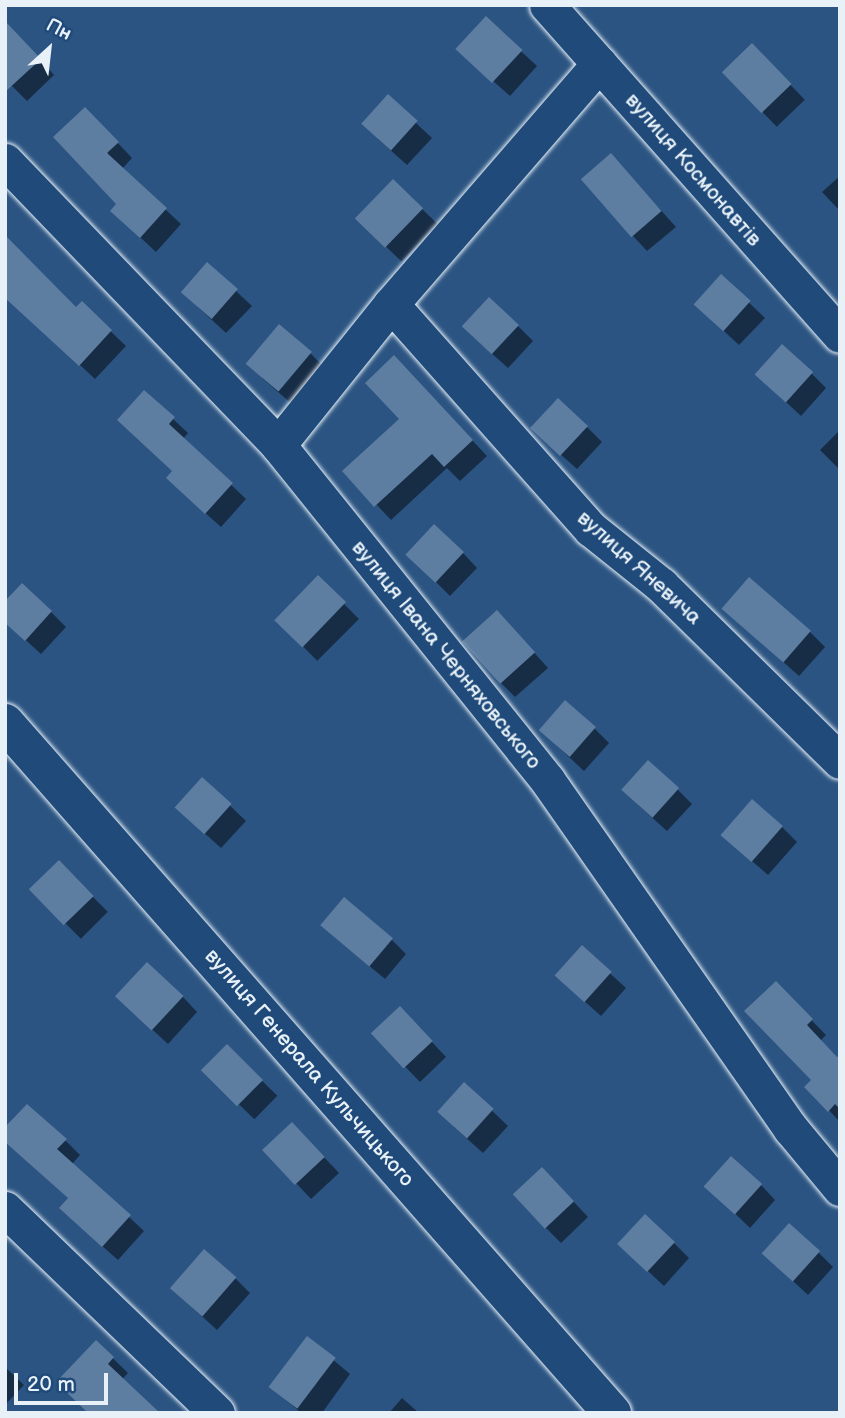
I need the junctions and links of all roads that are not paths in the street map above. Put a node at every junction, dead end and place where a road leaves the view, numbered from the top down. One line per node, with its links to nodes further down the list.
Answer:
1 (547, 5): 2 (street, вулиця Космонавтів)
2 (599, 64): 4 (street); 5 (street, вулиця Космонавтів)
3 (5, 161): 6 (street, вулиця Івана Черняховського)
4 (391, 304): 6 (street); 8 (street, вулиця Яневича)
5 (840, 335)
6 (278, 445): 9 (street, вулиця Івана Черняховського)
7 (5, 723): 12 (street, вулиця Генерала Кульчицького)
8 (840, 761)
9 (840, 1188)
10 (5, 1209): 11 (street)
11 (217, 1413)
12 (612, 1413)

